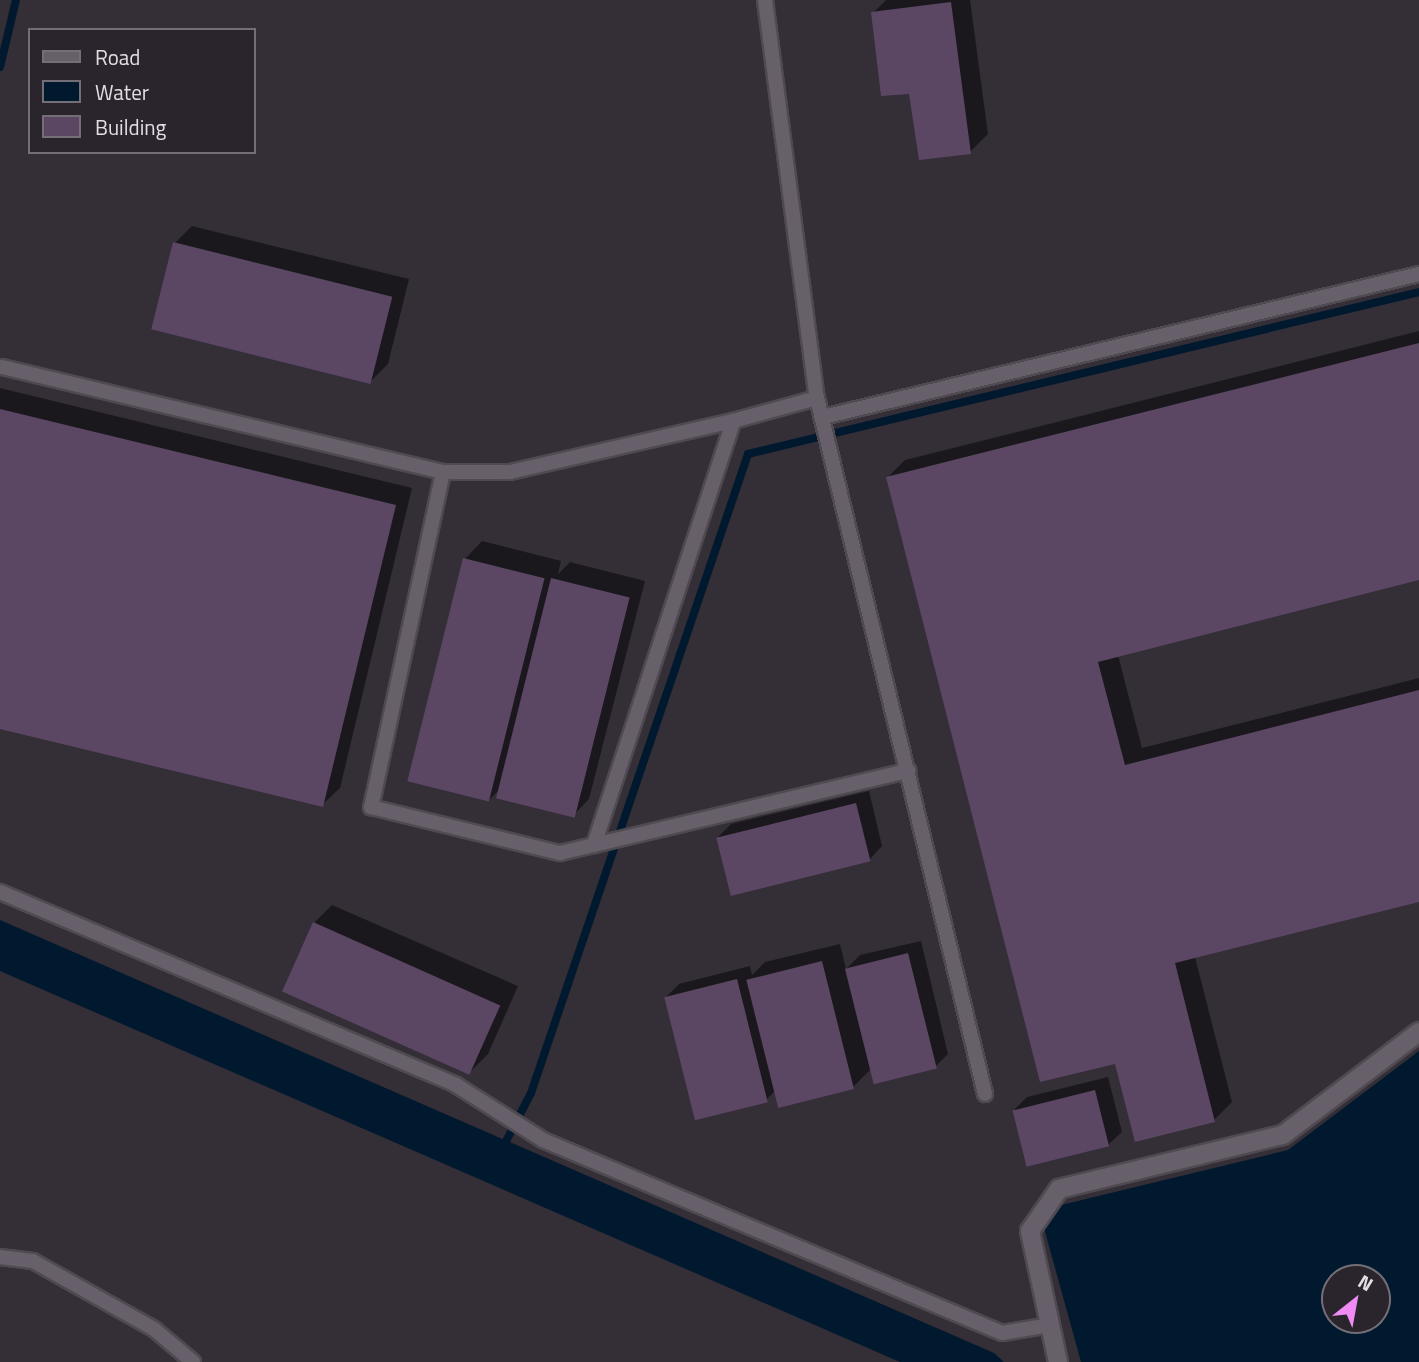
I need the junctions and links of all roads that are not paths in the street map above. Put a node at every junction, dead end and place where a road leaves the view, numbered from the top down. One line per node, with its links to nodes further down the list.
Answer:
1 (765, 0): 4 (lane)
2 (1419, 274): 5 (lane)
3 (2, 368): 7 (lane)
4 (817, 398): 5 (lane); 6 (lane)
5 (823, 417): 8 (lane)
6 (733, 421): 7 (lane); 9 (lane)
7 (443, 472): 9 (lane)
8 (908, 771): 9 (lane); 12 (lane)
9 (594, 845)
10 (0, 892): 14 (lane)
11 (1419, 1032): 14 (street)
12 (985, 1094)
13 (0, 1257): 15 (lane)
14 (1050, 1325): 16 (street)
15 (193, 1362)
16 (1058, 1362)

